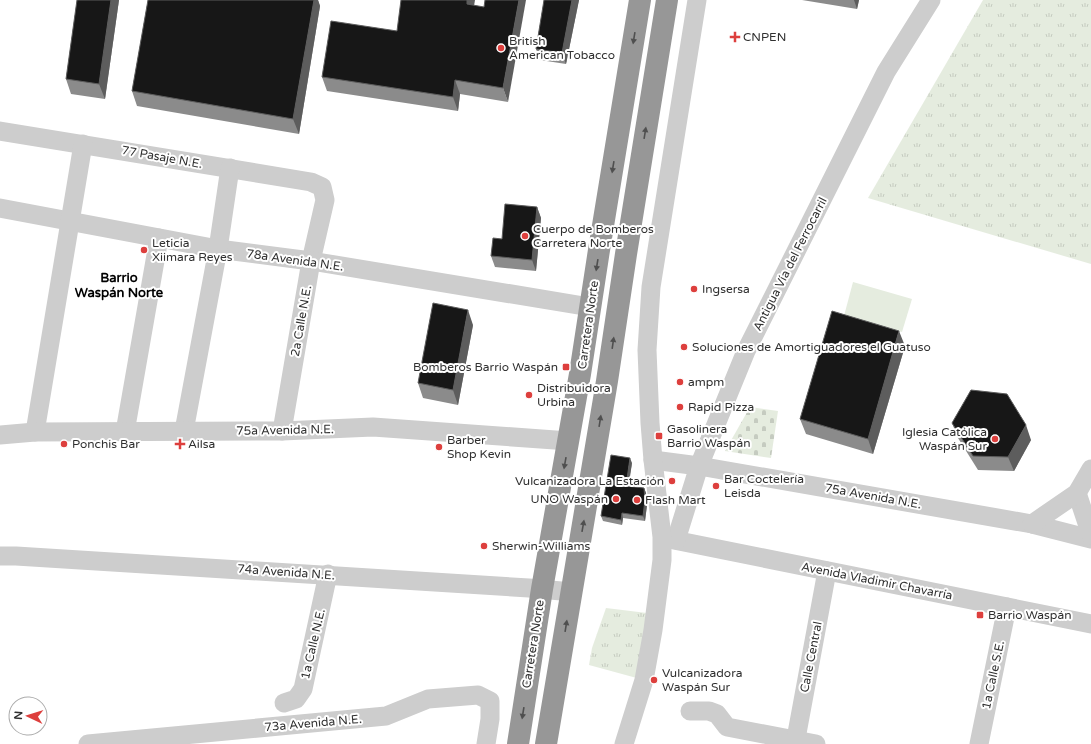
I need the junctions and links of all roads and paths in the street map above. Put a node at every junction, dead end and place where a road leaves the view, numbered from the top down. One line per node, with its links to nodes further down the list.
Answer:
1 (640, 0): 14 (highway, Carretera Norte, one-way to 14)
2 (667, 0): 33 (highway, one-way to 2)
3 (697, 0): 21 (street)
4 (931, 0): 22 (street, Antigua Vía del Ferrocarril)
5 (0, 130): 6 (street, 77 Pasaje N.E.)
6 (84, 144): 7 (street, 77 Pasaje N.E.); 10 (street)
7 (230, 168): 8 (street, 77 Pasaje N.E.); 12 (street)
8 (322, 187): 13 (street, 2a Calle N.E.)
9 (0, 208): 10 (street, 78a Avenida N.E.)
10 (72, 222): 11 (street, 78a Avenida N.E.); 17 (street)
11 (159, 238): 12 (street, 78a Avenida N.E.); 18 (street)
12 (218, 248): 13 (street, 78a Avenida N.E.); 15 (street)
13 (311, 262): 14 (street, 78a Avenida N.E.); 16 (street, 2a Calle N.E.)
14 (590, 307): 20 (highway, Carretera Norte)
15 (184, 431): 16 (street, 75a Avenida N.E.); 18 (street, 75a Avenida N.E.)
16 (282, 431): 20 (street, 75a Avenida N.E.)
17 (35, 432): 18 (street, 75a Avenida N.E.); 19 (street, 75a Avenida N.E.)
18 (125, 432)
19 (0, 435)
20 (569, 441): 32 (highway, Carretera Norte, one-way to 32)
21 (653, 460): 22 (street, 75a Avenida N.E.); 27 (street)
22 (699, 466): 25 (street, 75a Avenida N.E.); 27 (street, Antigua Vía del Ferrocarril)
23 (1091, 469): 24 (street)
24 (1077, 493): 25 (street); 26 (street)
25 (1032, 524): 28 (street, 75a Avenida N.E.)
26 (1091, 536)
27 (669, 539): 30 (street, Avenida Vladimir Chavarría); 44 (street)
28 (1091, 539)
29 (0, 556): 31 (street, 74a Avenida N.E.)
30 (827, 570): 34 (street, Avenida Vladimir Chavarría); 39 (street, Calle Central)
31 (328, 574): 32 (street, 74a Avenida N.E.); 36 (street, 1a Calle N.E.)
32 (542, 589): 33 (street, 74a Avenida N.E.); 42 (highway, Carretera Norte, one-way to 42)
33 (572, 592): 43 (highway, one-way to 33)
34 (1007, 607): 35 (street, Avenida Vladimir Chavarría); 46 (street, 1a Calle S.E.)
35 (1091, 624)
36 (284, 703)
37 (690, 711): 39 (street)
38 (179, 740): 40 (street, 73a Avenida N.E.); 41 (street, 73a Avenida N.E.)
39 (795, 742): 45 (street)
40 (88, 744)
41 (486, 744)
42 (518, 744)
43 (546, 744)
44 (624, 744)
45 (816, 744)
46 (979, 744)

